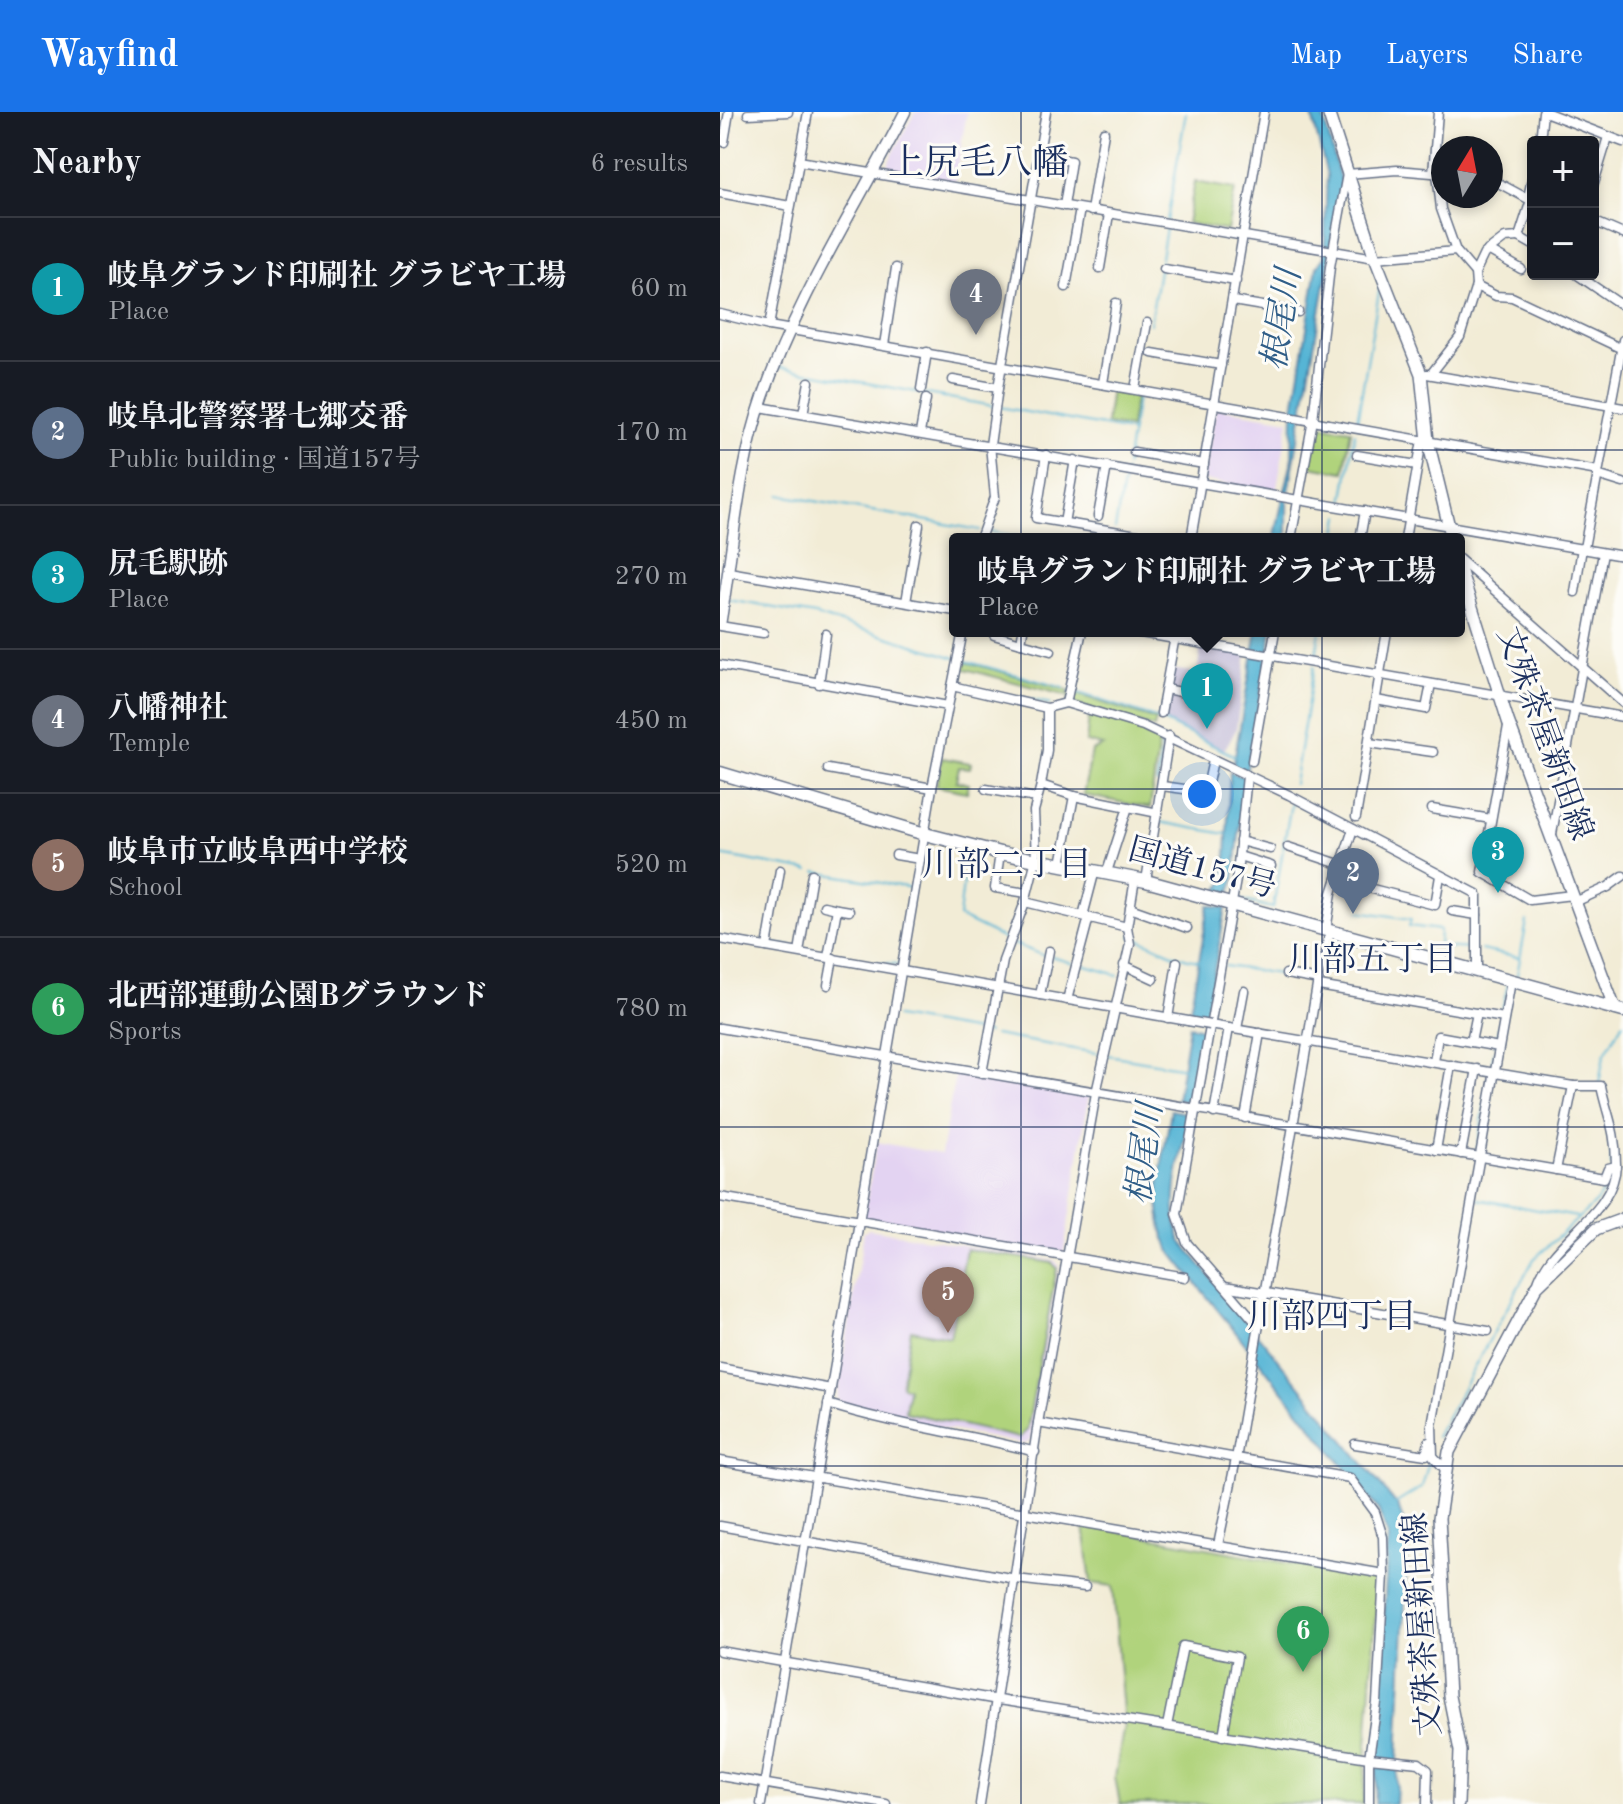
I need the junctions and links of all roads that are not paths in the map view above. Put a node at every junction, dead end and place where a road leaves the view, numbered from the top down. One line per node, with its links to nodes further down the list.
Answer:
1 (729, 112): 15 (street)
2 (788, 112): 10 (street)
3 (808, 112): 18 (street)
4 (905, 112): 20 (street)
5 (1046, 112): 26 (street)
6 (1264, 112): 37 (street)
7 (1328, 112): 22 (main road)
8 (1438, 112): 12 (street)
9 (1544, 112): 13 (street); 14 (street)
10 (748, 114)
11 (1104, 132): 32 (street)
12 (1438, 136)
13 (1541, 136)
14 (1608, 137): 16 (street); 19 (street)
15 (724, 142)
16 (1623, 142)
17 (1061, 159): 28 (street)
18 (799, 161): 20 (street); 27 (street)
19 (1599, 166)
20 (874, 172): 26 (street); 59 (street)
21 (1431, 172): 22 (street)
22 (1347, 174): 39 (street); 42 (main road)
23 (1503, 185): 25 (street)
24 (720, 193): 27 (street)
25 (1527, 198)
26 (1030, 200): 28 (street); 65 (street)
27 (790, 206): 58 (street)
28 (1064, 206): 31 (street)
29 (1441, 208): 41 (street)
30 (1529, 208): 36 (street)
31 (1080, 209): 32 (street); 51 (street)
32 (1091, 211): 33 (street)
33 (1109, 214): 37 (street); 44 (street)
34 (1599, 224): 35 (street)
35 (1623, 234)
36 (1519, 237): 38 (street); 40 (street)
37 (1243, 238): 39 (street); 49 (street)
38 (1527, 242)
39 (1329, 250): 42 (street); 79 (street)
40 (1488, 250): 46 (street); 47 (street)
41 (1456, 251): 42 (street); 47 (street)
42 (1375, 258): 66 (main road)
43 (896, 268): 61 (street)
44 (1100, 268)
45 (1164, 269): 49 (street)
46 (1521, 269)
47 (1475, 273): 50 (street)
48 (1585, 280): 54 (street)
49 (1236, 281): 52 (street)
50 (1476, 286): 60 (street); 66 (street)
51 (1066, 287)
52 (1233, 301): 55 (street); 64 (street)
53 (1116, 303): 69 (street)
54 (1623, 306)
55 (1298, 312)
56 (720, 314): 58 (street)
57 (1147, 323): 72 (street)
58 (769, 326): 59 (street)
59 (788, 330): 61 (street); 76 (street)
60 (1622, 344): 75 (street)
61 (884, 345): 62 (street)
62 (927, 352): 65 (street); 71 (street)
63 (1152, 353): 64 (street)
64 (1221, 365): 74 (street)
65 (1001, 367): 69 (street); 70 (street)
66 (1426, 374): 75 (street); 81 (main road)
67 (953, 380): 70 (street)
68 (809, 382): 78 (street)
69 (1103, 383): 72 (street)
70 (998, 388): 82 (street)
71 (921, 389)
72 (1135, 389): 74 (street)
73 (926, 399): 80 (street)
74 (1214, 404): 79 (street); 87 (street)
75 (1609, 406): 77 (street); 90 (street)
76 (760, 407): 78 (street); 111 (street)
77 (1623, 408)
78 (803, 414): 80 (street)
79 (1309, 420): 81 (street); 93 (street)
80 (920, 433): 82 (street)
81 (1425, 441): 88 (street); 90 (street); 99 (main road)
82 (990, 445): 84 (street); 100 (street)
83 (1134, 452): 87 (street)
84 (1046, 455): 86 (street); 97 (street)
85 (1357, 455): 88 (street)
86 (1075, 460): 89 (street); 97 (street)
87 (1204, 464): 91 (street)
88 (1417, 465): 96 (street)
89 (1107, 466): 91 (street); 95 (street)
90 (1597, 473): 92 (street); 107 (street)
91 (1201, 482): 93 (street); 102 (street)
92 (1623, 483)
93 (1294, 500): 94 (street); 103 (street)
94 (1365, 511): 96 (street); 104 (street)
95 (1098, 516)
96 (1408, 517): 99 (street); 105 (street)
97 (1064, 523): 101 (street)
98 (919, 525): 114 (street)
99 (1449, 525): 106 (main road); 107 (street)
100 (982, 533)
101 (1125, 533)
102 (1192, 533)
103 (1291, 533)
104 (1361, 533)
105 (1406, 533)
106 (1451, 533)
107 (1583, 548): 108 (street); 113 (street)
108 (1603, 553): 109 (street); 131 (street)
109 (1623, 556)
110 (1465, 564): 131 (street)
111 (725, 572): 114 (street); 116 (street)
112 (1465, 585): 138 (main road, 文殊茶屋新田線)
113 (1575, 592)
114 (906, 602): 115 (street)
115 (949, 610)
116 (720, 625): 117 (street)
117 (763, 633)
118 (826, 634): 133 (street)
119 (962, 637): 135 (street)
120 (1001, 637): 127 (street)
121 (1022, 637): 127 (street)
122 (1081, 637): 140 (street)
123 (1175, 637): 136 (street)
124 (1184, 637): 129 (street)
125 (1274, 637): 129 (street)
126 (1386, 637): 132 (street)
127 (1021, 643): 128 (street)
128 (1051, 651)
129 (1270, 656): 132 (street); 152 (street)
130 (720, 665): 133 (street)
131 (1584, 669): 141 (street); 144 (street)
132 (1380, 675): 134 (street); 139 (street)
133 (819, 684): 142 (street)
134 (1431, 684): 138 (street); 139 (street)
135 (952, 686): 142 (street); 143 (street)
136 (1166, 689): 137 (street); 145 (street)
137 (1190, 694)
138 (1501, 696): 144 (street); 147 (main road, 文殊茶屋新田線)
139 (1376, 700): 149 (street)
140 (1066, 703): 143 (street); 148 (street)
141 (1623, 703)
142 (948, 706): 158 (street)
143 (1047, 708): 156 (street)
144 (1576, 708): 146 (street); 169 (street)
145 (1161, 713)
146 (1623, 717)
147 (1508, 721): 166 (street); 169 (main road, 文殊茶屋新田線)
148 (1169, 736): 151 (street); 157 (street)
149 (1369, 743): 150 (street); 165 (street)
150 (1433, 752)
151 (1213, 760): 155 (street); 157 (street)
152 (1252, 761)
153 (828, 769): 158 (street)
154 (720, 773): 168 (highway, 国道157号)
155 (1247, 776): 167 (street); 170 (street)
156 (1041, 785): 160 (street); 161 (street)
157 (1162, 786): 164 (street)
158 (932, 788): 168 (street)
159 (986, 789): 161 (street)
160 (1074, 796): 162 (street); 178 (street)
161 (1036, 798): 177 (street)
162 (1128, 807): 164 (street); 182 (street)
163 (1432, 809): 166 (street)
164 (1158, 813): 186 (street)
165 (1356, 817)
166 (1491, 819): 189 (street)
167 (1353, 829): 179 (street); 184 (street)
168 (925, 834): 173 (highway, 国道157号); 176 (street)
169 (1552, 834): 189 (main road, 文殊茶屋新田線)
170 (1240, 841): 172 (street); 175 (street)
171 (1288, 847): 179 (street)
172 (1270, 849)
173 (1000, 853): 177 (highway, 国道157号); 188 (street)
174 (896, 855): 176 (street)
175 (1239, 856): 180 (street); 190 (street)
176 (920, 859): 209 (street)
177 (1036, 859): 178 (highway, 国道157号); 188 (street)
178 (1061, 864): 182 (highway, 国道157号)
179 (1342, 865): 187 (street)
180 (1271, 866)
181 (780, 870): 202 (street)
182 (1101, 871): 186 (highway, 国道157号); 197 (street)
183 (812, 874): 204 (street)
184 (1440, 876): 187 (street); 196 (street)
185 (1623, 876): 189 (street)
186 (1141, 880): 190 (highway, 国道157号); 192 (street)
187 (1337, 880): 200 (street)
188 (1026, 898): 197 (street); 215 (street)
189 (1573, 898): 220 (main road, 文殊茶屋新田線)
190 (1223, 902): 200 (highway, 国道157号); 238 (street)
191 (824, 906): 193 (street)
192 (1130, 908): 198 (street); 199 (street)
193 (837, 909): 194 (street); 205 (street)
194 (849, 911)
195 (1452, 911): 196 (street)
196 (1477, 915): 208 (street)
197 (1086, 917): 198 (street); 218 (street)
198 (1127, 927): 207 (street)
199 (1187, 928)
200 (1328, 931): 208 (highway, 国道157号); 213 (street)
201 (720, 939): 202 (street)
202 (767, 947): 204 (street)
203 (1049, 951): 217 (street)
204 (799, 952): 205 (street)
205 (830, 958): 209 (street); 214 (street)
206 (1177, 962): 222 (street)
207 (1124, 965): 211 (street); 219 (street)
208 (1477, 971): 212 (highway, 国道157号)
209 (904, 972): 215 (street); 230 (street)
210 (1286, 974): 213 (street)
211 (1154, 979)
212 (1513, 982): 220 (highway, 国道157号); 223 (street)
213 (1319, 983): 221 (street); 227 (street)
214 (828, 985)
215 (997, 988): 217 (street); 234 (street)
216 (1244, 991): 225 (street)
217 (1040, 995): 218 (street)
218 (1067, 1000): 219 (street)
219 (1112, 1008): 222 (street); 237 (street)
220 (1619, 1010)
221 (1477, 1013): 223 (street); 228 (street)
222 (1168, 1018): 225 (street, bridge)
223 (1504, 1018): 229 (street)
224 (720, 1028): 230 (street)
225 (1233, 1028): 226 (street); 239 (street)
226 (1260, 1033): 227 (street); 240 (street)
227 (1308, 1041): 231 (street); 241 (street)
228 (1471, 1042): 229 (street); 231 (street)
229 (1499, 1047): 235 (street)
230 (889, 1057): 234 (street); 249 (street)
231 (1434, 1062): 232 (street)
232 (1451, 1065): 233 (street); 242 (street)
233 (1477, 1069): 235 (street); 243 (street)
234 (982, 1073): 237 (street)
235 (1495, 1073): 236 (street); 244 (street)
236 (1573, 1086): 245 (street); 246 (street)
237 (1096, 1093): 238 (street); 250 (street)
238 (1192, 1109): 239 (street); 252 (street)
239 (1214, 1113): 240 (street)
240 (1245, 1118): 241 (street)
241 (1294, 1127): 242 (street); 254 (street)
242 (1436, 1150): 243 (street)
243 (1461, 1154): 244 (street)
244 (1480, 1157): 246 (street); 255 (street)
245 (1616, 1166): 246 (street); 253 (street)
246 (1556, 1170)
247 (720, 1197): 249 (street)
248 (1623, 1219): 253 (main road, 文殊茶屋新田線)
249 (859, 1222): 250 (street); 259 (street)
250 (1067, 1259): 251 (street); 261 (street)
251 (1185, 1277)
252 (1224, 1286): 254 (street); 256 (street)
253 (1537, 1286): 267 (main road, 文殊茶屋新田線)
254 (1265, 1293): 255 (street); 256 (street)
255 (1451, 1325): 257 (street); 262 (street)
256 (1259, 1329): 265 (street)
257 (1488, 1331)
258 (720, 1368): 259 (street)
259 (831, 1389): 260 (street)
260 (828, 1404): 264 (street); 268 (street)
261 (1038, 1423): 264 (street); 265 (street)
262 (1432, 1425): 263 (street); 267 (street)
263 (1355, 1444)
264 (1035, 1452): 269 (street)
265 (1236, 1459): 272 (street); 273 (street)
266 (720, 1461): 268 (street)
267 (1444, 1468): 284 (main road, 文殊茶屋新田線)
268 (815, 1478): 269 (street); 271 (street)
269 (1027, 1515): 272 (street); 274 (street)
270 (720, 1526): 271 (street)
271 (806, 1541): 274 (street); 277 (street)
272 (1218, 1545): 273 (street)
273 (1384, 1574): 281 (street)
274 (1016, 1579): 275 (street); 278 (street)
275 (1085, 1587)
276 (720, 1651): 277 (street)
277 (787, 1662): 278 (street); 283 (street)
278 (998, 1700): 279 (street); 287 (street)
279 (1167, 1726): 280 (street); 280 (street)
280 (1223, 1736): 281 (street)
281 (1369, 1758): 288 (street); 289 (street)
282 (720, 1776): 283 (street)
283 (764, 1784): 285 (street); 286 (street)
284 (1459, 1789): 290 (street); 291 (main road, 文殊茶屋新田線)
285 (761, 1804)
286 (886, 1804)
287 (980, 1804)
288 (1369, 1804)
289 (1427, 1804)
290 (1451, 1804)
291 (1458, 1804)

